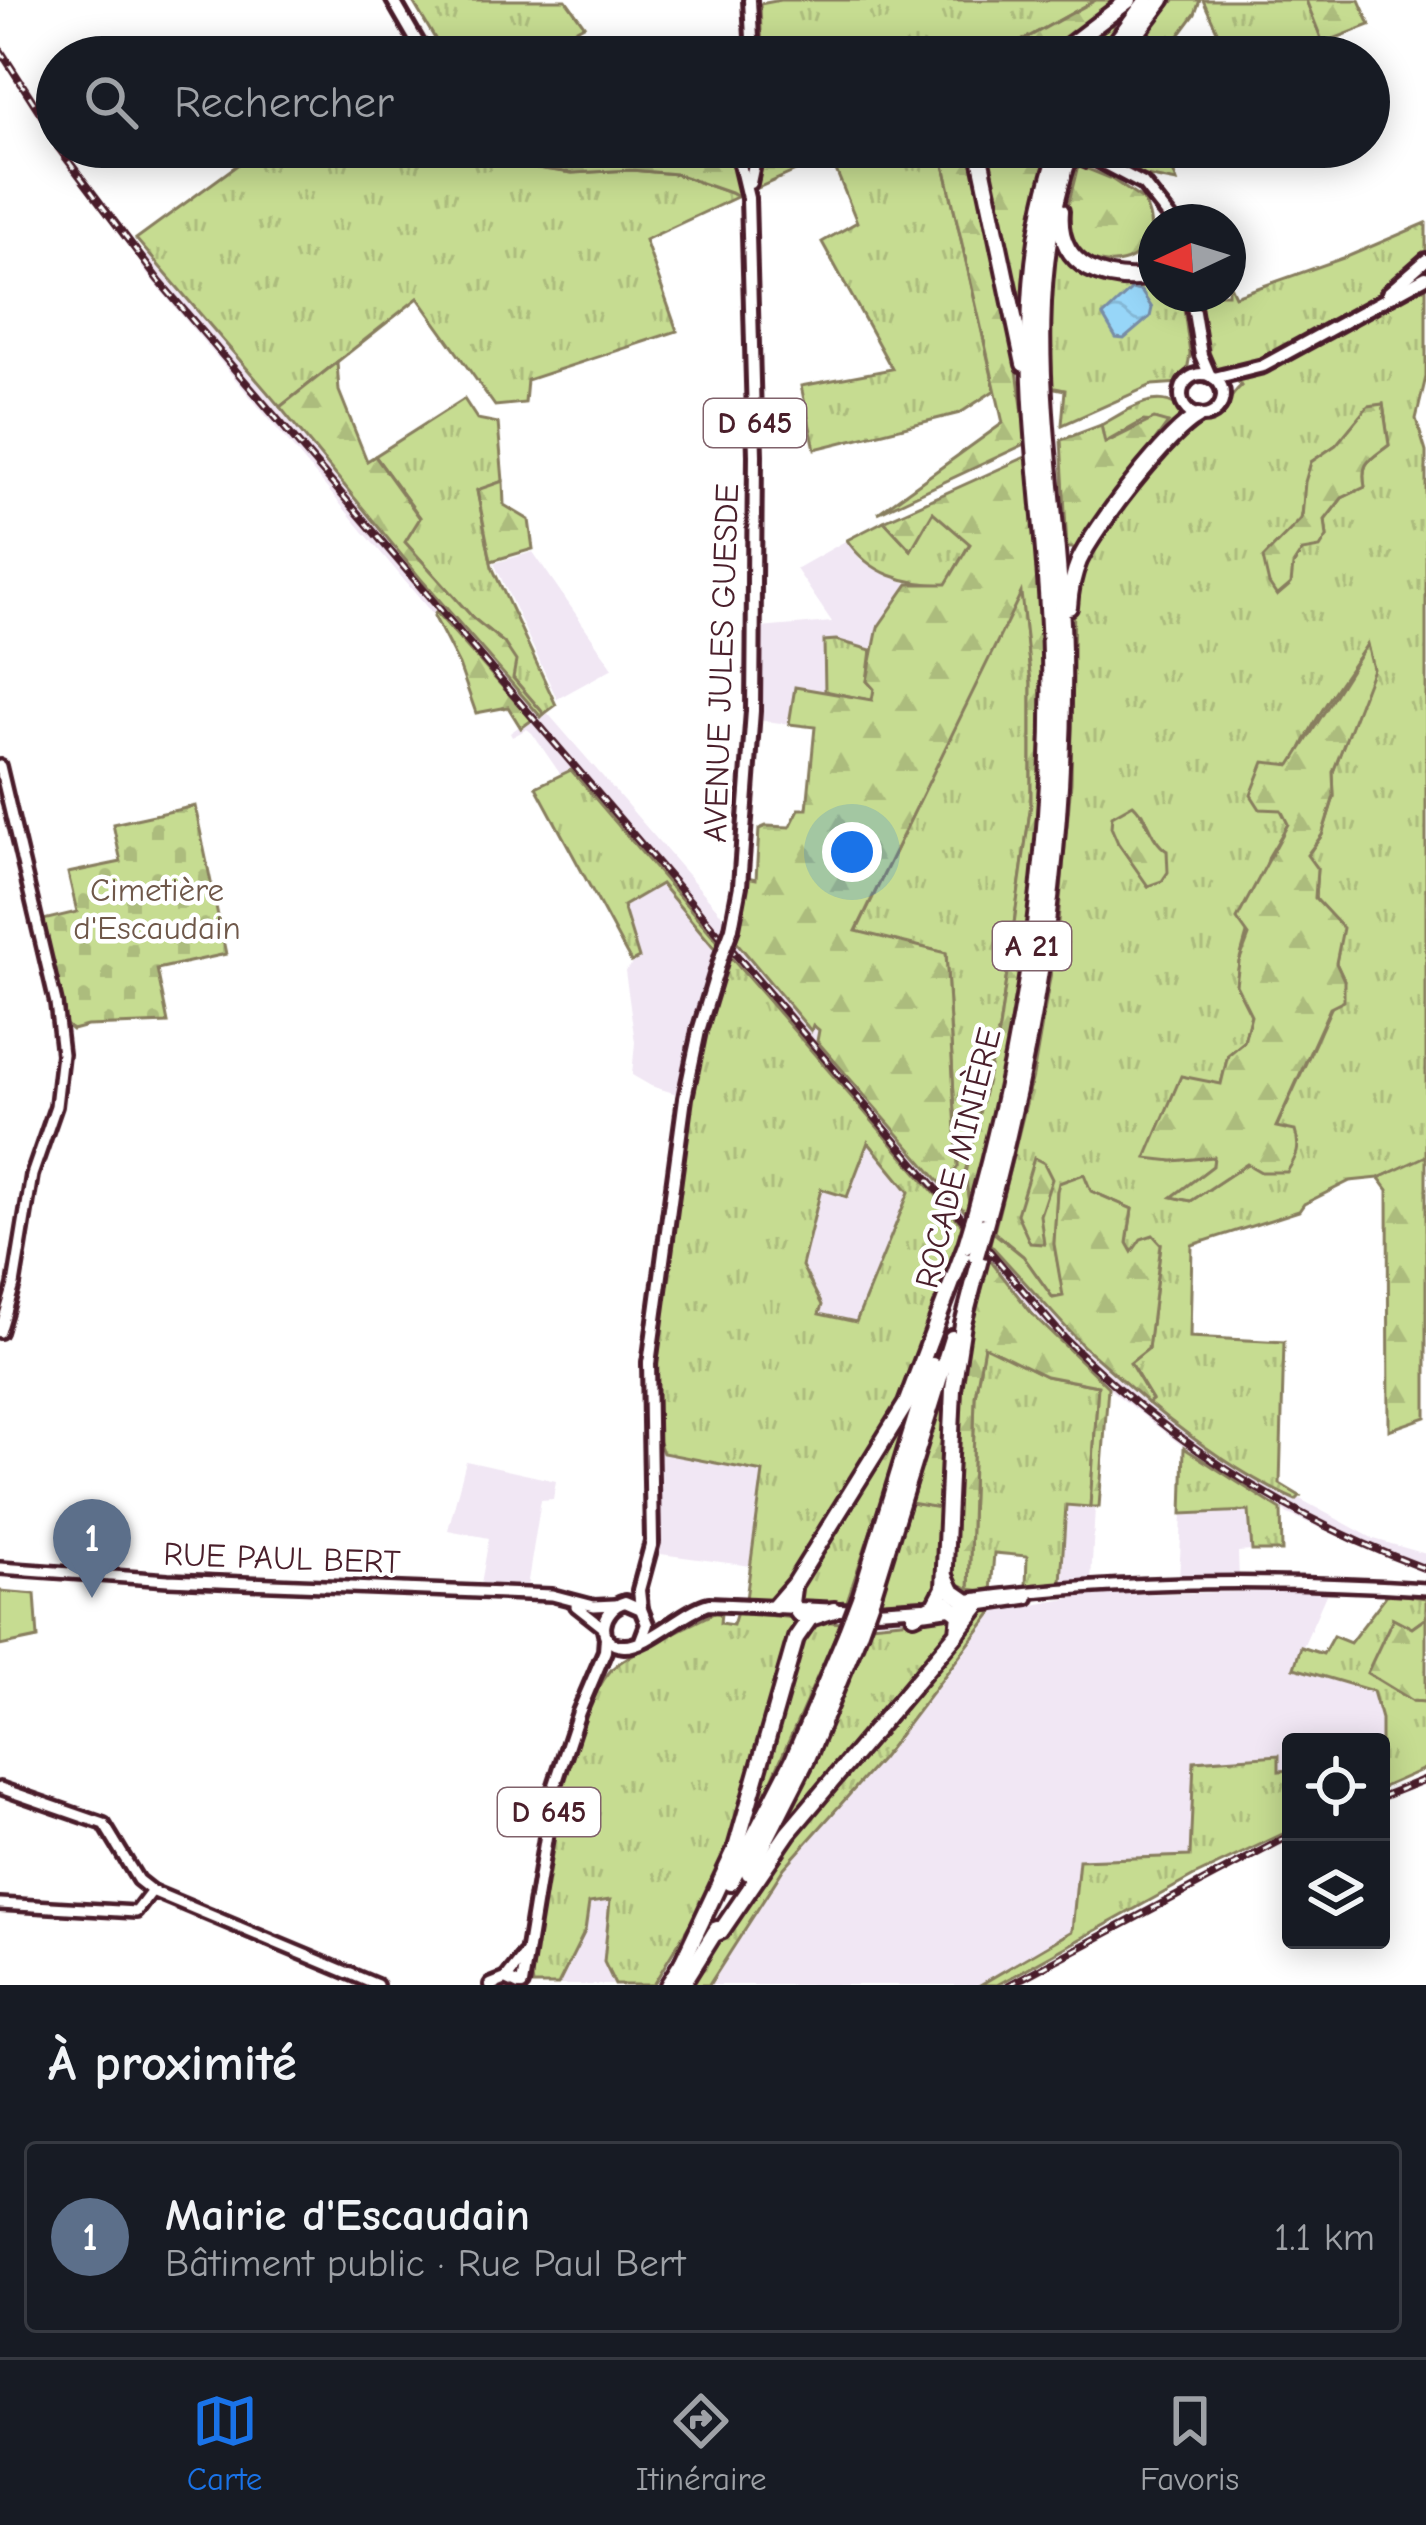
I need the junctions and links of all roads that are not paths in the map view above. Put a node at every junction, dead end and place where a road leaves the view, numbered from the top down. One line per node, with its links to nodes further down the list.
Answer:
1 (393, 0): 6 (main road)
2 (750, 0): 7 (main road)
3 (1129, 0): 8 (highway)
4 (1147, 0): 9 (highway)
5 (1162, 0): 10 (highway)
6 (414, 36)
7 (752, 36)
8 (1082, 36)
9 (1120, 36)
10 (1135, 36)
11 (739, 168): 18 (main road, D 645)
12 (753, 168): 18 (main road, D 645)
13 (983, 168): 31 (highway)
14 (1058, 168): 31 (highway, ROCADE MINIÈRE / A 21)
15 (1062, 168): 32 (highway, ROCADE MINIÈRE / A 21)
16 (1064, 168): 21 (highway)
17 (1105, 168): 19 (main road, bridge)
18 (748, 198): 39 (main road, AVENUE JULES GUESDE / D 645, bridge)
19 (1153, 204)
20 (1426, 260): 25 (main road)
21 (1138, 275)
22 (1426, 281): 25 (main road)
23 (1190, 312): 28 (main road)
24 (1192, 312): 27 (main road)
25 (1336, 327): 26 (main road)
26 (1263, 366): 27 (main road); 29 (main road)
27 (1212, 377): 28 (main road); 29 (main road)
28 (1191, 378): 30 (main road)
29 (1223, 394): 30 (main road)
30 (1198, 416): 32 (highway)
31 (1039, 458): 34 (highway, ROCADE MINIÈRE / A 21)
32 (1063, 695): 34 (highway, ROCADE MINIÈRE / A 21)
33 (0, 766): 37 (street)
34 (983, 1223): 35 (highway, ROCADE MINIÈRE / A 21, bridge)
35 (974, 1253): 41 (highway); 47 (highway); 52 (highway, ROCADE MINIÈRE / A 21, bridge)
36 (0, 1280): 37 (street)
37 (14, 1285): 38 (street)
38 (0, 1332)
39 (652, 1521): 44 (main road, AVENUE JULES GUESDE / D 645); 48 (main road, AVENUE JULES GUESDE / D 645)
40 (0, 1568): 43 (street, RUE PAUL BERT)
41 (946, 1578): 45 (highway); 45 (highway)
42 (1426, 1589): 45 (street)
43 (561, 1596): 44 (street, RUE PAUL BERT); 51 (street)
44 (618, 1604): 48 (main road); 51 (main road)
45 (957, 1604): 46 (main road); 49 (highway); 59 (highway)
46 (835, 1610): 47 (highway); 47 (main road)
47 (793, 1611): 49 (main road); 50 (main road); 61 (highway)
48 (643, 1612): 50 (main road); 53 (main road)
49 (914, 1615)
50 (675, 1622): 53 (main road)
51 (605, 1631): 54 (main road); 55 (main road, D 645)
52 (853, 1632): 59 (highway, ROCADE MINIÈRE / A 21); 61 (highway, ROCADE MINIÈRE / A 21)
53 (640, 1640): 54 (main road)
54 (627, 1646): 55 (main road, D 645)
55 (591, 1683): 60 (main road, D 645)
56 (0, 1788): 57 (street)
57 (147, 1888): 58 (street); 63 (street)
58 (0, 1904)
59 (714, 1934): 67 (highway, ROCADE MINIÈRE / A 21)
60 (528, 1947): 62 (main road, D 645); 65 (main road, D 645)
61 (682, 1964): 66 (highway, ROCADE MINIÈRE / A 21)
62 (506, 1979): 64 (main road); 65 (main road)
63 (377, 1985)
64 (491, 1985)
65 (521, 1985)
66 (668, 1985)
67 (682, 1985)

